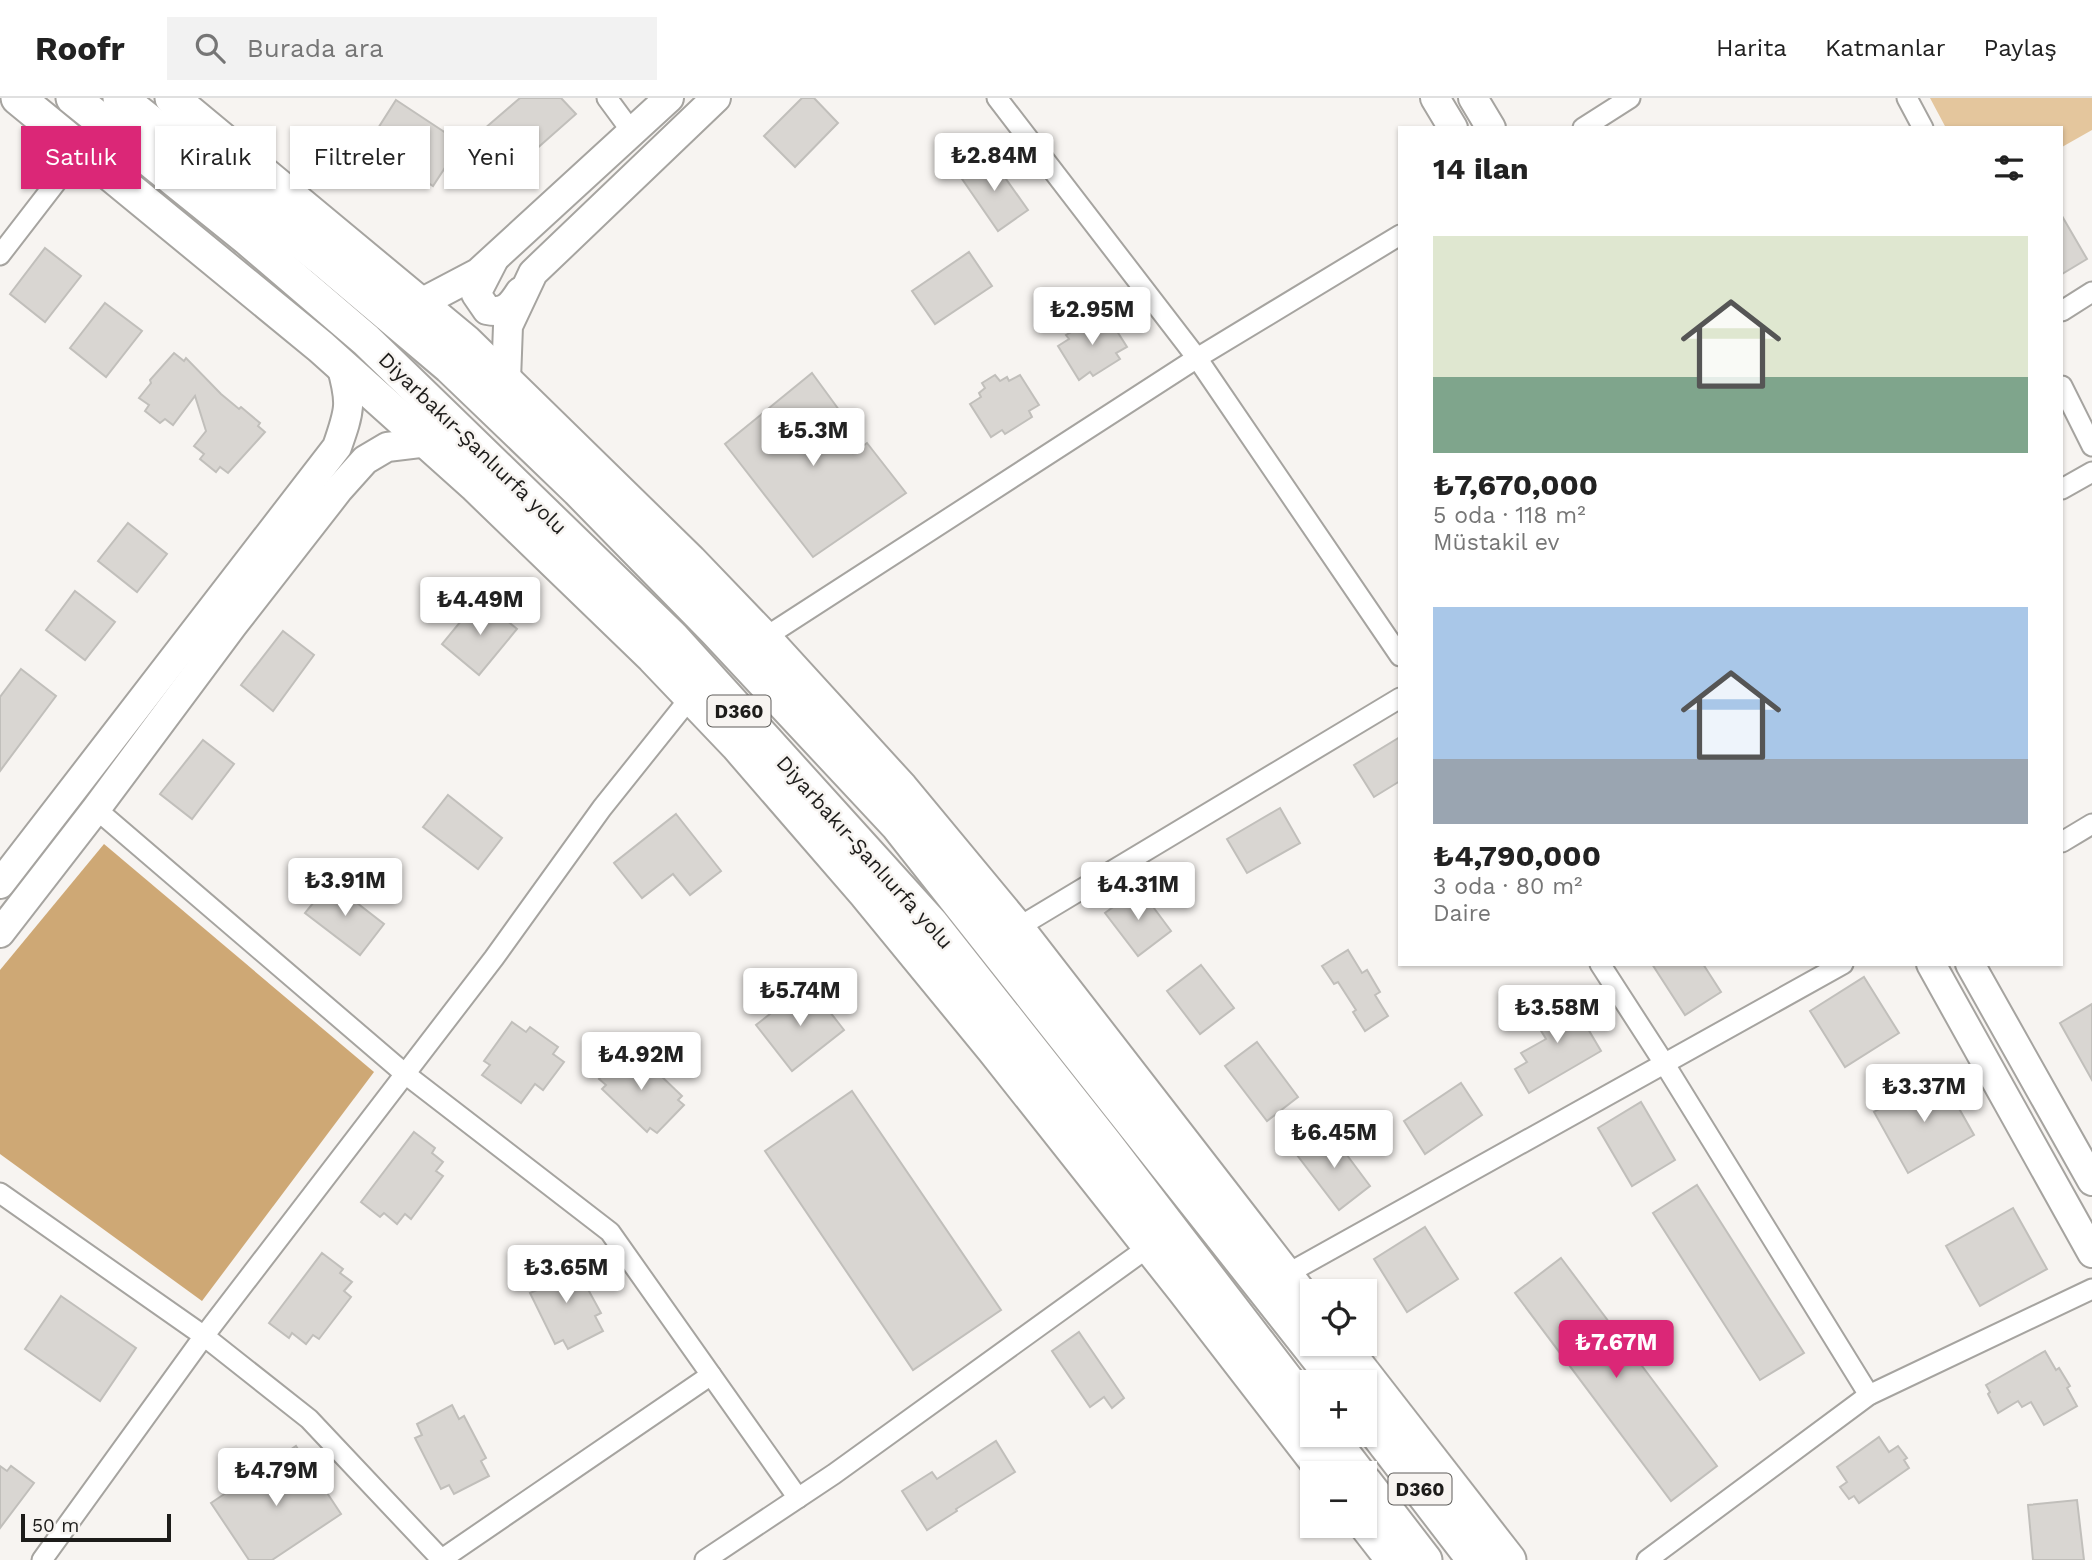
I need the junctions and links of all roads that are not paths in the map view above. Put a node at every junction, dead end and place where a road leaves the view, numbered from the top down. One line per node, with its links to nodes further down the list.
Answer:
1 (18, 98): 13 (highway)
2 (73, 98): 64 (highway, Diyarbakır-Şanlıurfa yolu / D360)
3 (120, 98): 61 (highway, Diyarbakır-Şanlıurfa yolu / D360)
4 (172, 98): 26 (highway)
5 (607, 98): 18 (street)
6 (669, 98): 18 (main road)
7 (716, 98): 24 (main road)
8 (997, 98): 28 (street)
9 (1435, 98): 14 (main road)
10 (1474, 98): 15 (main road)
11 (1630, 98): 16 (street)
12 (1908, 98): 17 (street)
13 (52, 126)
14 (1452, 126)
15 (1490, 126)
16 (1586, 126)
17 (1922, 126)
18 (632, 132): 22 (main road)
19 (51, 189): 23 (street)
20 (128, 189): 29 (highway)
21 (1398, 236): 28 (street)
22 (498, 253): 24 (main road); 26 (main road)
23 (0, 255)
24 (533, 273): 30 (main road)
25 (2092, 292): 27 (street)
26 (421, 303): 30 (highway)
27 (2063, 310)
28 (1197, 358): 36 (street); 37 (street)
29 (341, 365): 32 (highway); 43 (main road)
30 (506, 380): 36 (highway)
31 (2063, 389): 33 (street)
32 (428, 442): 38 (highway); 40 (main road)
33 (2092, 446)
34 (2092, 472): 35 (street)
35 (2063, 488)
36 (764, 638): 44 (highway)
37 (1398, 653)
38 (690, 698): 51 (street); 54 (highway)
39 (1398, 699): 44 (street)
40 (96, 809): 45 (main road); 51 (street)
41 (2092, 824): 42 (street)
42 (2063, 841)
43 (4, 871)
44 (1017, 928): 56 (highway)
45 (0, 933)
46 (1601, 966): 50 (street)
47 (1839, 966): 50 (street)
48 (1932, 966): 55 (main road)
49 (1971, 966): 52 (main road)
50 (1664, 1063): 56 (street); 63 (street)
51 (404, 1073): 59 (street); 62 (street)
52 (2092, 1181)
53 (0, 1193): 59 (street)
54 (1150, 1246): 67 (highway); 69 (street)
55 (2092, 1253)
56 (1285, 1275): 58 (highway)
57 (2092, 1289): 63 (street)
58 (1300, 1294)
59 (204, 1336): 72 (street); 73 (street)
60 (1350, 1356): 78 (highway)
61 (1329, 1370)
62 (711, 1375): 69 (street); 73 (street)
63 (1869, 1395): 79 (street)
64 (1300, 1397)
65 (1377, 1434): 77 (highway, D360)
66 (1338, 1447): 68 (highway, D360)
67 (1316, 1461)
68 (1349, 1461)
69 (798, 1498): 74 (street)
70 (1377, 1498): 76 (highway, D360)
71 (1376, 1538): 75 (highway)
72 (42, 1560)
73 (442, 1560)
74 (705, 1560)
75 (1393, 1560)
76 (1425, 1560)
77 (1474, 1560)
78 (1509, 1560)
79 (1647, 1560)

